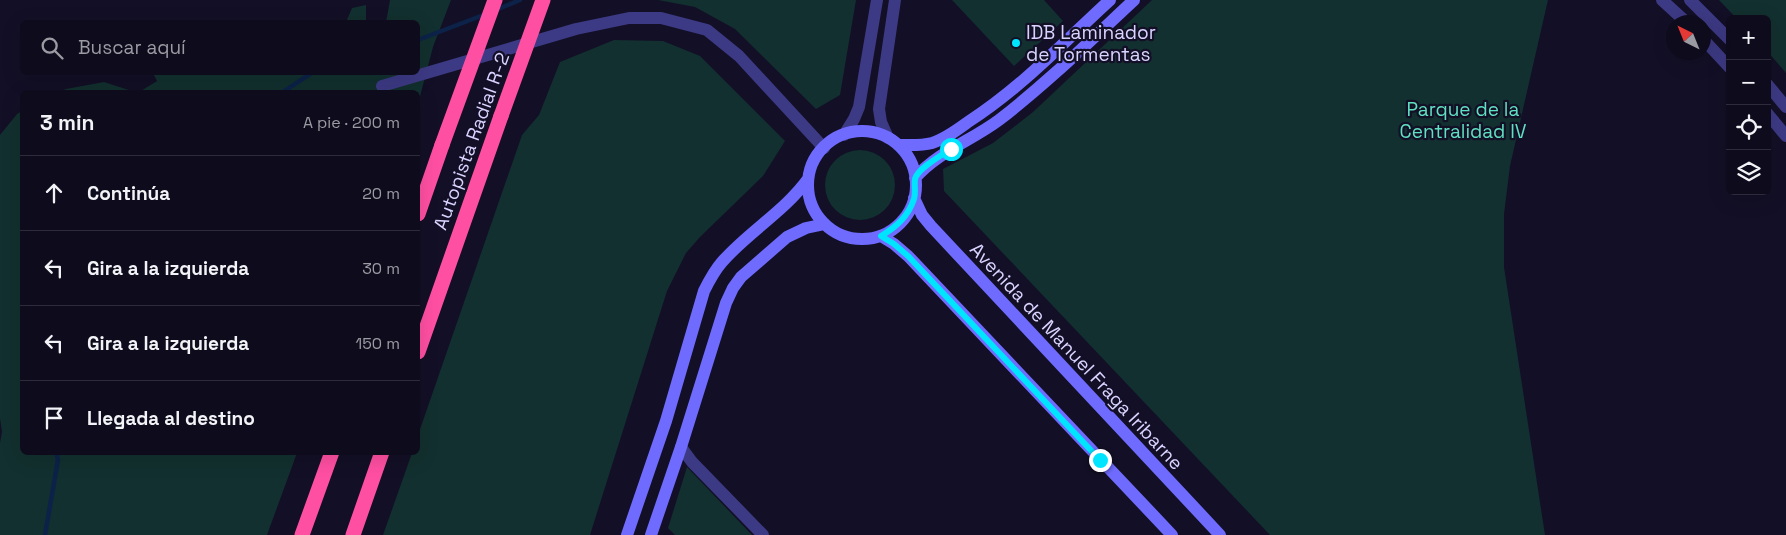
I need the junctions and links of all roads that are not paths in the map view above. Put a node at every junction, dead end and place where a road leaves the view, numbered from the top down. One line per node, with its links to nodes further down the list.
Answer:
1 (495, 0): 26 (highway, Autopista Radial R-2, bridge)
2 (543, 0): 29 (highway, Autopista Radial R-2, bridge)
3 (877, 0): 19 (street)
4 (895, 0): 21 (street)
5 (1110, 0): 21 (street)
6 (1134, 0): 23 (street)
7 (1662, 0): 9 (street)
8 (1690, 0): 10 (street)
9 (1678, 15)
10 (1726, 36)
11 (1711, 48): 12 (street)
12 (1726, 64)
13 (419, 75): 15 (street)
14 (420, 75): 22 (street)
15 (382, 86)
16 (1771, 89): 17 (street)
17 (1786, 107)
18 (1771, 118): 20 (street)
19 (844, 135): 21 (street); 22 (street)
20 (1786, 136)
21 (893, 141): 23 (street)
22 (824, 148): 24 (street)
23 (915, 178): 25 (street)
24 (808, 179): 27 (street); 35 (street)
25 (914, 198): 28 (street); 39 (street, Avenida de Manuel Fraga Iribarne)
26 (420, 208)
27 (825, 224): 28 (street); 30 (street)
28 (881, 236): 38 (street)
29 (420, 346)
30 (682, 447): 36 (street); 37 (street)
31 (331, 455): 33 (highway)
32 (381, 455): 34 (highway)
33 (302, 535)
34 (353, 535)
35 (627, 535)
36 (651, 535)
37 (763, 535)
38 (1172, 535)
39 (1220, 535)

